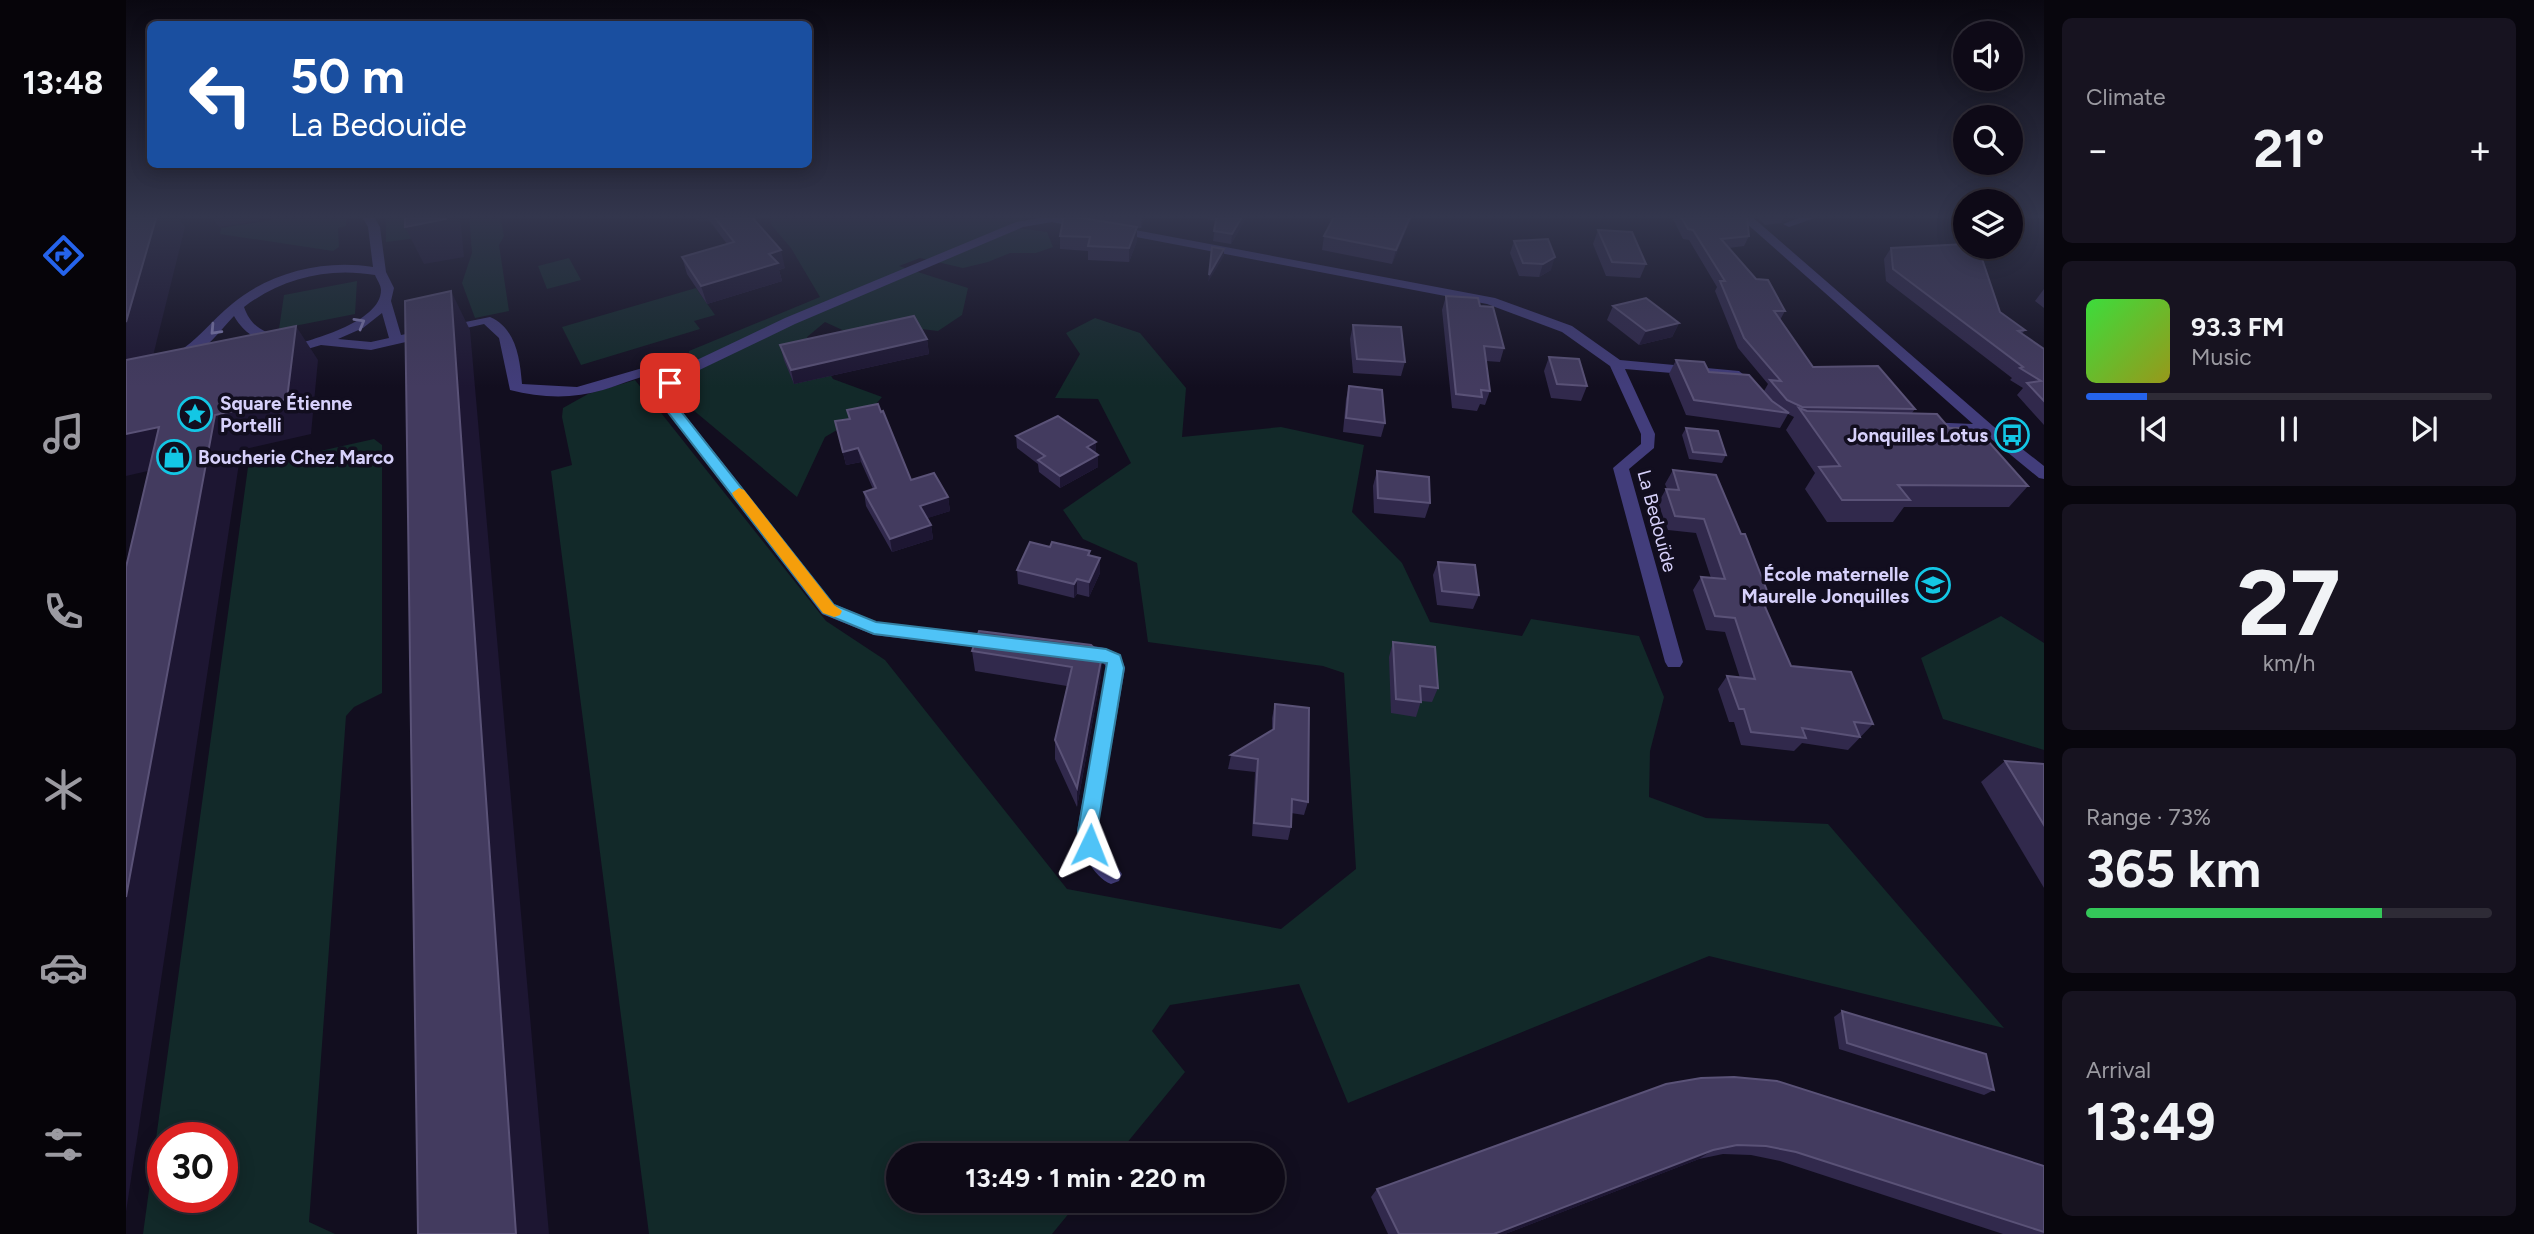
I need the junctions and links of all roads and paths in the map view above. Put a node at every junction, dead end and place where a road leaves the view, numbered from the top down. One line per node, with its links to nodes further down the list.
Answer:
1 (380, 272): 6 (street)
2 (315, 273): 7 (street)
3 (905, 273): 13 (street, La Bedouïde)
4 (1342, 273): 12 (street, La Bedouïde)
5 (1809, 273): 16 (street)
6 (386, 303): 8 (street); 9 (street, one-way to 6)
7 (237, 306): 9 (street); 11 (street, one-way to 11)
8 (396, 340): 9 (street); 13 (street)
9 (321, 341): 10 (street)
10 (270, 356)
11 (167, 362)
12 (1616, 364): 14 (street); 20 (street, La Bedouïde)
13 (684, 372): 18 (street)
14 (1756, 397)
15 (1905, 427): 16 (street)
16 (1988, 429): 17 (street)
17 (2044, 474)
18 (1010, 644)
19 (1065, 650): 21 (street)
20 (1674, 662)
21 (1111, 874)

